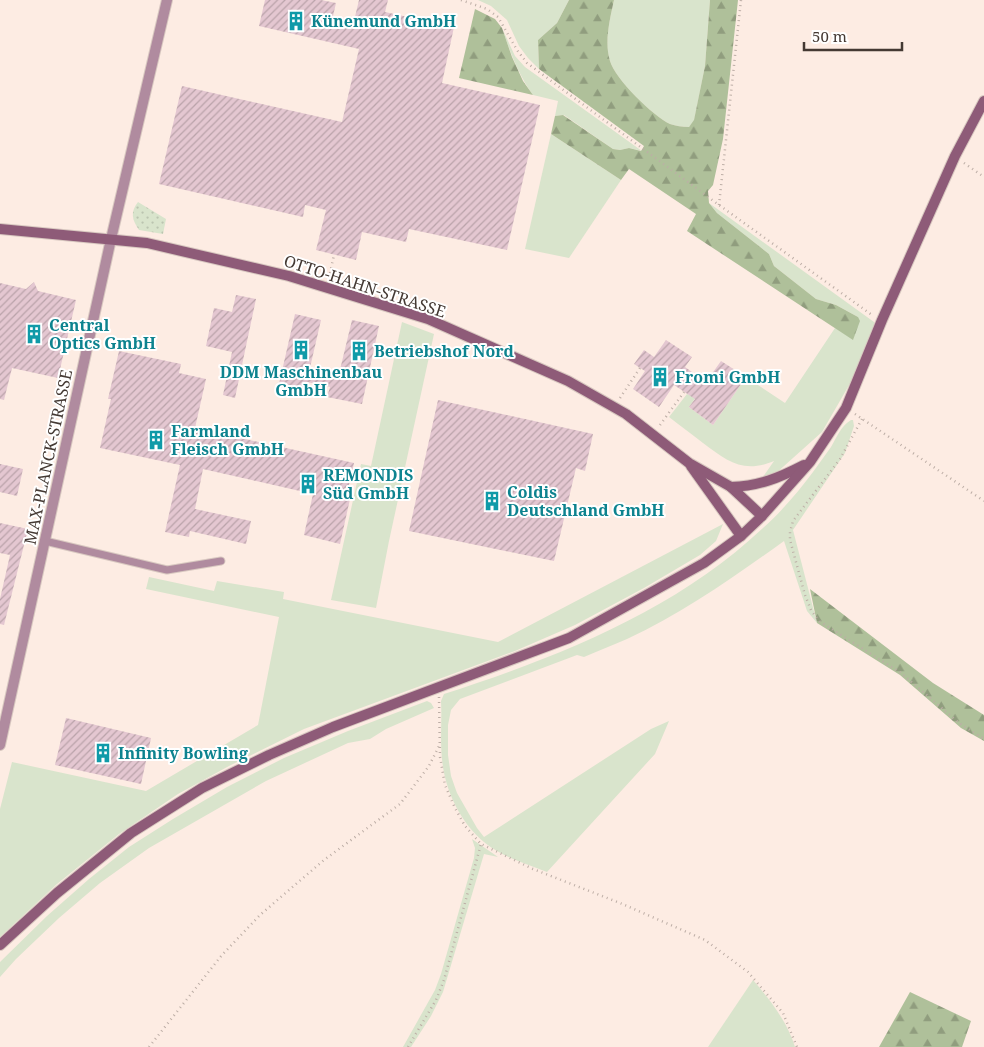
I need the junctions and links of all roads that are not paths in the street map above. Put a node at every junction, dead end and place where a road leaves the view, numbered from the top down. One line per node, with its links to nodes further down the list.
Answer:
1 (167, 0): 4 (street, MAX-PLANCK-STRASSE)
2 (984, 101): 5 (street)
3 (0, 229): 4 (street, OTTO-HAHN-STRASSE)
4 (111, 239): 6 (street, OTTO-HAHN-STRASSE); 10 (street, MAX-PLANCK-STRASSE)
5 (810, 462): 7 (street); 8 (street)
6 (689, 463): 7 (street); 9 (street)
7 (731, 487): 8 (street)
8 (762, 516): 9 (street)
9 (741, 536): 13 (street)
10 (45, 541): 11 (lane); 12 (street, MAX-PLANCK-STRASSE)
11 (221, 560)
12 (0, 745)
13 (0, 945)

